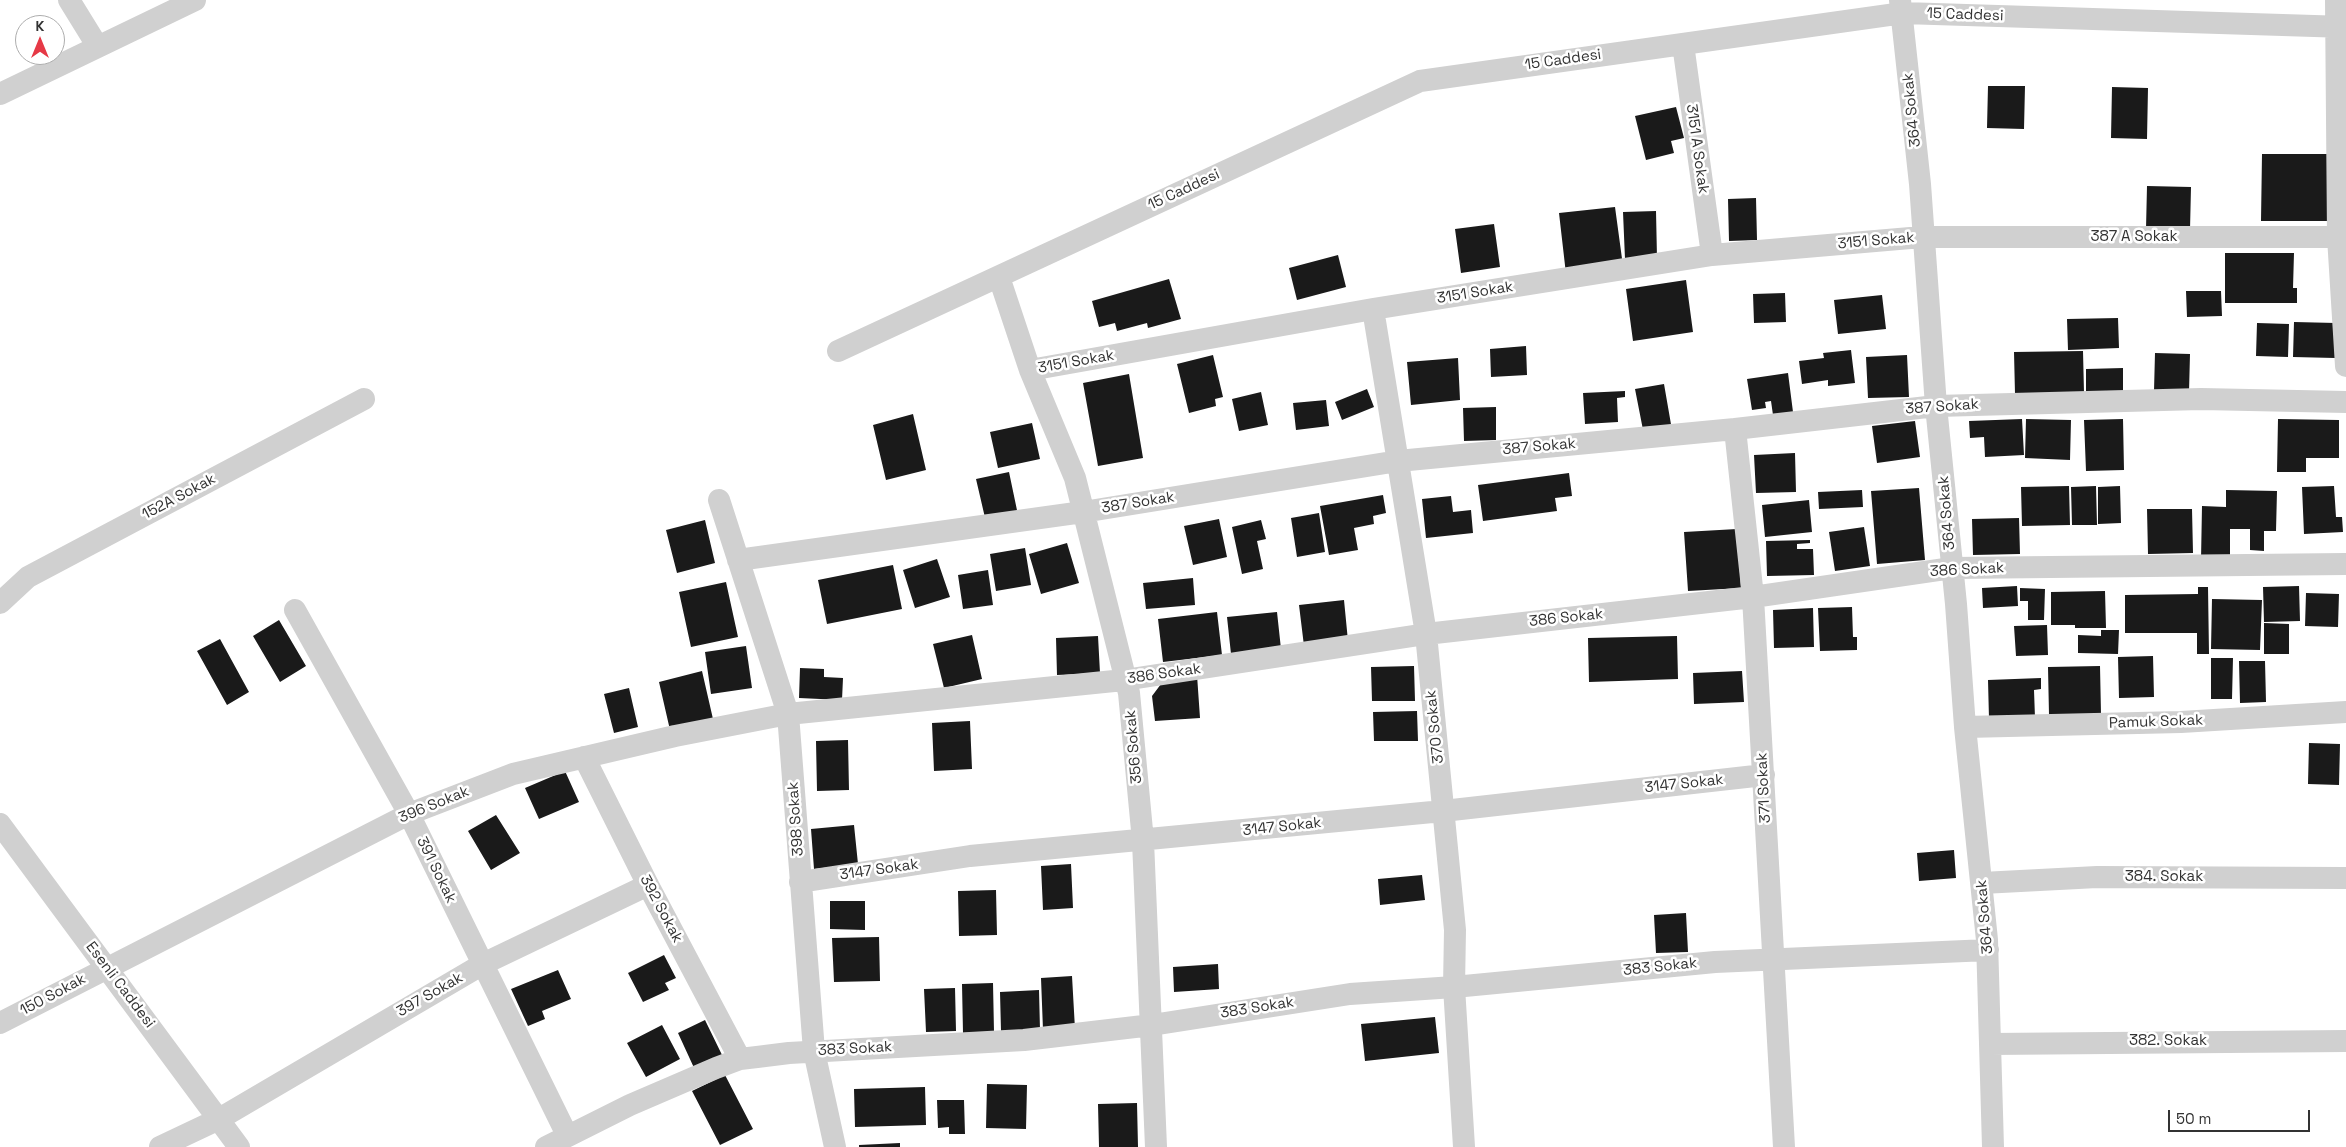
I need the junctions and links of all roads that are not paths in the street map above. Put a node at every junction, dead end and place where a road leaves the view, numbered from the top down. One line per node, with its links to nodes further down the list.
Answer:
1 (70, 0): 7 (street)
2 (195, 0): 7 (street)
3 (2336, 0): 5 (street)
4 (1901, 6): 5 (street, 15 Caddesi); 6 (street, 15 Caddesi); 9 (street, 364 Sokak)
5 (2342, 27): 10 (street)
6 (1683, 44): 11 (street, 3151 A Sokak); 12 (street, 15 Caddesi)
7 (98, 47): 8 (street)
8 (0, 94)
9 (1922, 237): 10 (street, 387 A Sokak); 11 (street, 3151 Sokak); 19 (street, 364 Sokak)
10 (2342, 237): 15 (street)
11 (1712, 255): 13 (street, 3151 Sokak)
12 (999, 277): 14 (street, 15 Caddesi); 16 (street, 356 Sokak)
13 (1373, 310): 16 (street, 3151 Sokak); 21 (street, 370 Sokak)
14 (838, 351)
15 (2346, 366)
16 (1030, 370): 23 (street, 356 Sokak)
17 (364, 399): 28 (street, 152A Sokak)
18 (2346, 402): 19 (street, 387 Sokak)
19 (1936, 406): 20 (street, 387 Sokak); 26 (street, 364 Sokak)
20 (1735, 429): 21 (street, 387 Sokak); 27 (street, 371 Sokak)
21 (1398, 461): 23 (street, 387 Sokak); 30 (street, 370 Sokak)
22 (719, 500): 24 (street, 398 Sokak)
23 (1083, 512): 24 (street, 387 Sokak); 31 (street, 356 Sokak)
24 (738, 560): 33 (street, 398 Sokak)
25 (2346, 564): 26 (street, 386 Sokak)
26 (1952, 568): 27 (street, 386 Sokak); 34 (street, 364 Sokak)
27 (1753, 597): 30 (street, 386 Sokak); 36 (street, 371 Sokak)
28 (0, 603)
29 (295, 610): 38 (street, 391 Sokak)
30 (1426, 634): 31 (street, 386 Sokak); 37 (street, 370 Sokak)
31 (1124, 680): 33 (street, 386 Sokak); 40 (street, 356 Sokak)
32 (2346, 712): 34 (street, Pamuk Sokak)
33 (788, 714): 35 (street, 396 Sokak); 42 (street, 398 Sokak)
34 (1965, 727): 43 (street, 364 Sokak)
35 (584, 757): 38 (street, 396 Sokak); 44 (street, 392 Sokak)
36 (1764, 775): 37 (street, 3147 Sokak); 46 (street, 371 Sokak)
37 (1443, 811): 40 (street, 3147 Sokak); 49 (street, 370 Sokak)
38 (409, 814): 47 (street, 391 Sokak); 48 (street, 396 Sokak)
39 (4, 837): 48 (street, Esenli Caddesi)
40 (1143, 841): 42 (street, 3147 Sokak); 51 (street, 356 Sokak)
41 (2346, 878): 43 (street, 384. Sokak)
42 (800, 882): 54 (street, 398 Sokak)
43 (1982, 883): 45 (street, 364 Sokak)
44 (648, 885): 47 (street, 397 Sokak); 55 (street, 392 Sokak)
45 (1988, 950): 46 (street, 383 Sokak); 53 (street, 364 Sokak)
46 (1773, 960): 49 (street, 383 Sokak); 64 (street, 371 Sokak)
47 (483, 964): 56 (street, 397 Sokak); 57 (street, 391 Sokak)
48 (106, 967): 50 (street, 150 Sokak); 56 (street, Esenli Caddesi)
49 (1454, 988): 51 (street, 383 Sokak); 63 (street, 370 Sokak)
50 (0, 1023)
51 (1152, 1025): 54 (street, 383 Sokak); 62 (street, 356 Sokak)
52 (2346, 1041): 53 (street, 382. Sokak)
53 (1990, 1044): 65 (street, 364 Sokak)
54 (814, 1052): 55 (street, 383 Sokak); 61 (street, 398 Sokak)
55 (740, 1059): 57 (street, 383 Sokak)
56 (219, 1119): 58 (street, 397 Sokak); 59 (street, Esenli Caddesi)
57 (567, 1135): 60 (street, 383 Sokak)
58 (160, 1147)
59 (239, 1147)
60 (546, 1147)
61 (835, 1147)
62 (1156, 1147)
63 (1464, 1147)
64 (1784, 1147)
65 (1993, 1147)

